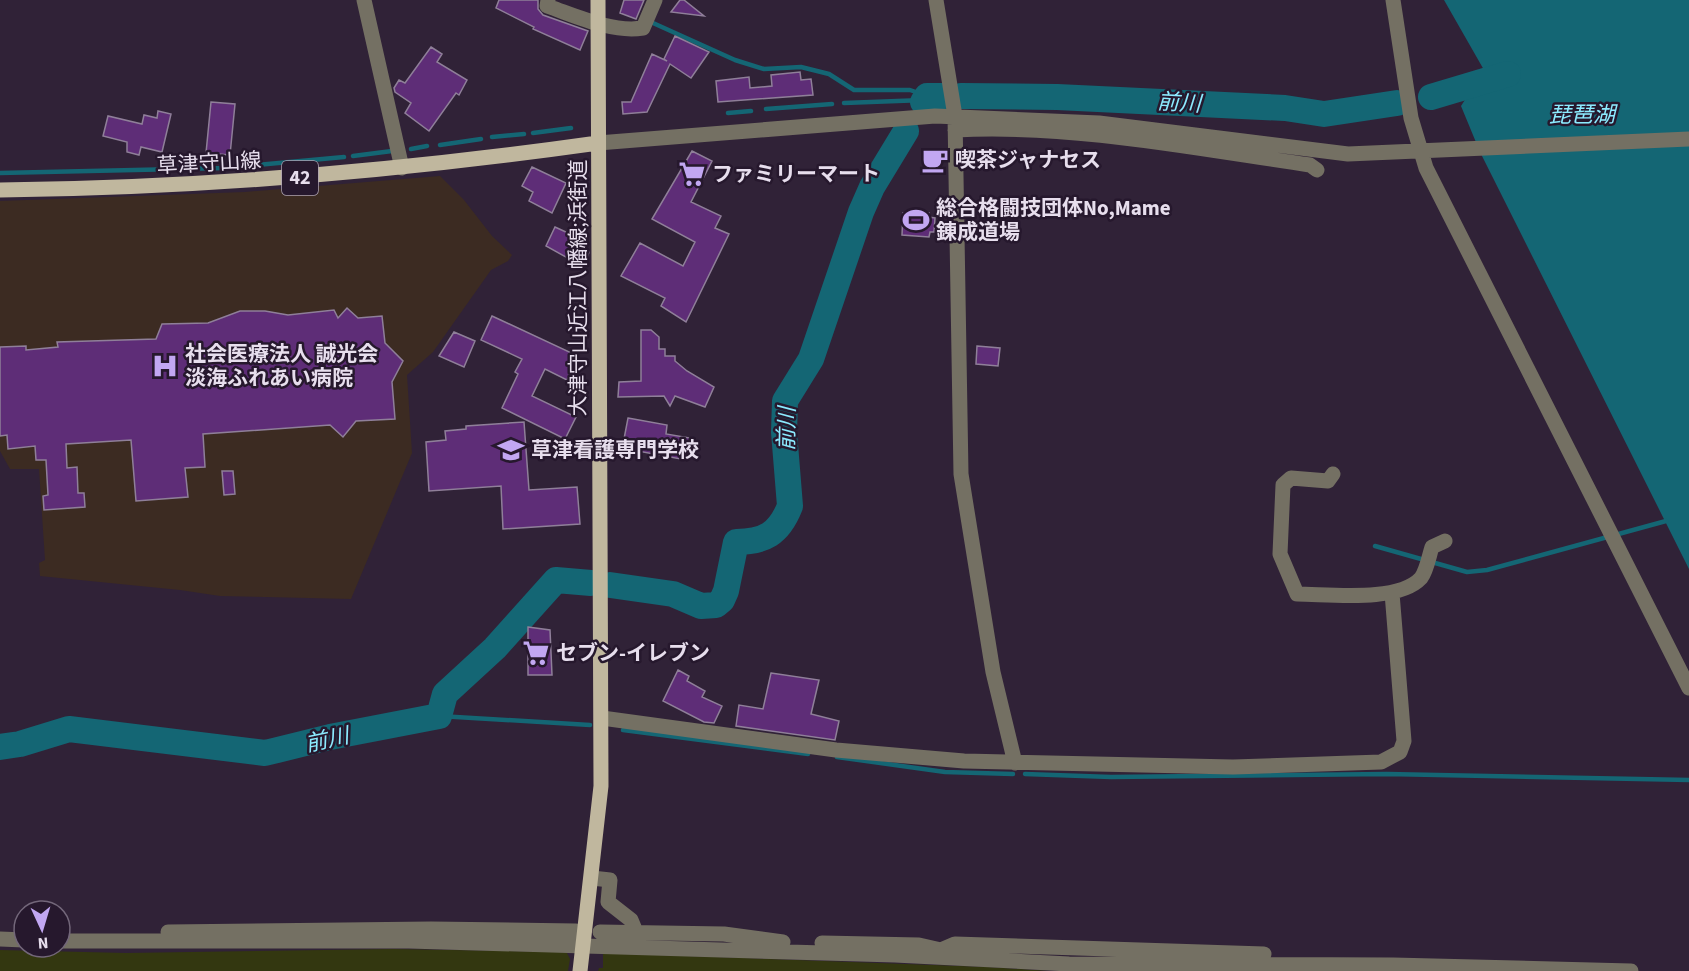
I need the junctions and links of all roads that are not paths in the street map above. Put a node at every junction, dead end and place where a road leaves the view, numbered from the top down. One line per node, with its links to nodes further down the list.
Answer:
1 (364, 0): 12 (street)
2 (548, 0): 7 (street)
3 (598, 0): 7 (main road, 大津守山近江八幡線;浜街道)
4 (655, 0): 7 (street)
5 (936, 0): 8 (street)
6 (1393, 0): 11 (street)
7 (598, 23): 10 (main road, 大津守山近江八幡線;浜街道)
8 (955, 117): 10 (street); 11 (street); 13 (street); 20 (street)
9 (1689, 139): 11 (street)
10 (598, 143): 12 (main road, 草津守山線 / 42); 19 (main road, 大津守山近江八幡線;浜街道)
11 (1419, 151): 18 (street)
12 (402, 168): 14 (main road, 草津守山線 / 42)
13 (1317, 170)
14 (0, 190)
15 (1333, 474): 17 (street)
16 (1445, 542): 17 (street)
17 (1392, 593): 20 (street)
18 (1689, 688)
19 (602, 718): 20 (street); 21 (main road, 大津守山近江八幡線;浜街道)
20 (1015, 763)
21 (592, 878): 25 (street); 29 (main road, 大津守山近江八幡線;浜街道)
22 (72, 931): 27 (street)
23 (576, 931): 26 (street)
24 (600, 932): 25 (street)
25 (636, 932): 30 (street)
26 (348, 936): 27 (street); 29 (street)
27 (265, 937): 28 (street)
28 (72, 941)
29 (584, 946): 30 (street); 32 (main road, 大津守山近江八幡線;浜街道)
30 (941, 954): 31 (street); 33 (street)
31 (1393, 965): 33 (street); 34 (street)
32 (581, 968)
33 (1069, 968)
34 (1631, 971)

